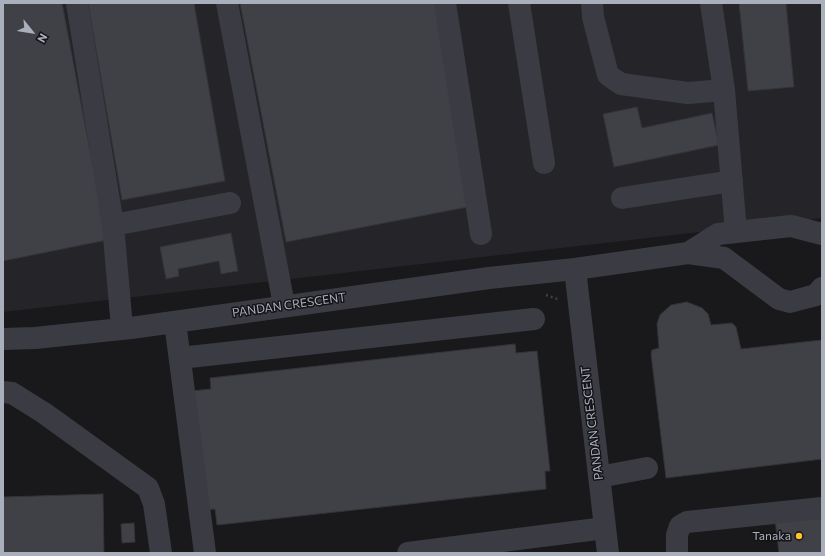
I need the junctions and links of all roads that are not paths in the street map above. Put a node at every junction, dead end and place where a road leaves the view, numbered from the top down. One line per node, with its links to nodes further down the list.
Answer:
1 (77, 3): 12 (street)
2 (227, 3): 19 (street)
3 (445, 3): 14 (street)
4 (519, 3): 8 (street)
5 (592, 3): 7 (street)
6 (711, 3): 7 (street)
7 (724, 90): 9 (street)
8 (544, 163)
9 (732, 181): 10 (street); 13 (street)
10 (622, 198)
11 (230, 203): 12 (street)
12 (113, 225): 22 (street)
13 (736, 232): 15 (street, PANDAN CRESCENT); 16 (street, PANDAN CRESCENT)
14 (481, 234)
15 (821, 236)
16 (688, 253): 17 (street, PANDAN CRESCENT); 18 (street, PANDAN CRESCENT)
17 (575, 269): 19 (street, PANDAN CRESCENT); 27 (street, PANDAN CRESCENT)
18 (820, 293)
19 (284, 305): 21 (street, PANDAN CRESCENT)
20 (534, 319): 24 (street)
21 (175, 322): 22 (street, PANDAN CRESCENT); 24 (street)
22 (122, 328): 23 (street, PANDAN CRESCENT)
23 (3, 339)
24 (180, 358): 31 (street)
25 (3, 392): 30 (street)
26 (646, 468): 27 (street)
27 (599, 477): 29 (street, PANDAN CRESCENT)
28 (822, 508): 34 (street)
29 (605, 528): 32 (street); 33 (street, PANDAN CRESCENT)
30 (161, 553)
31 (205, 553)
32 (408, 553)
33 (608, 553)
34 (677, 553)

